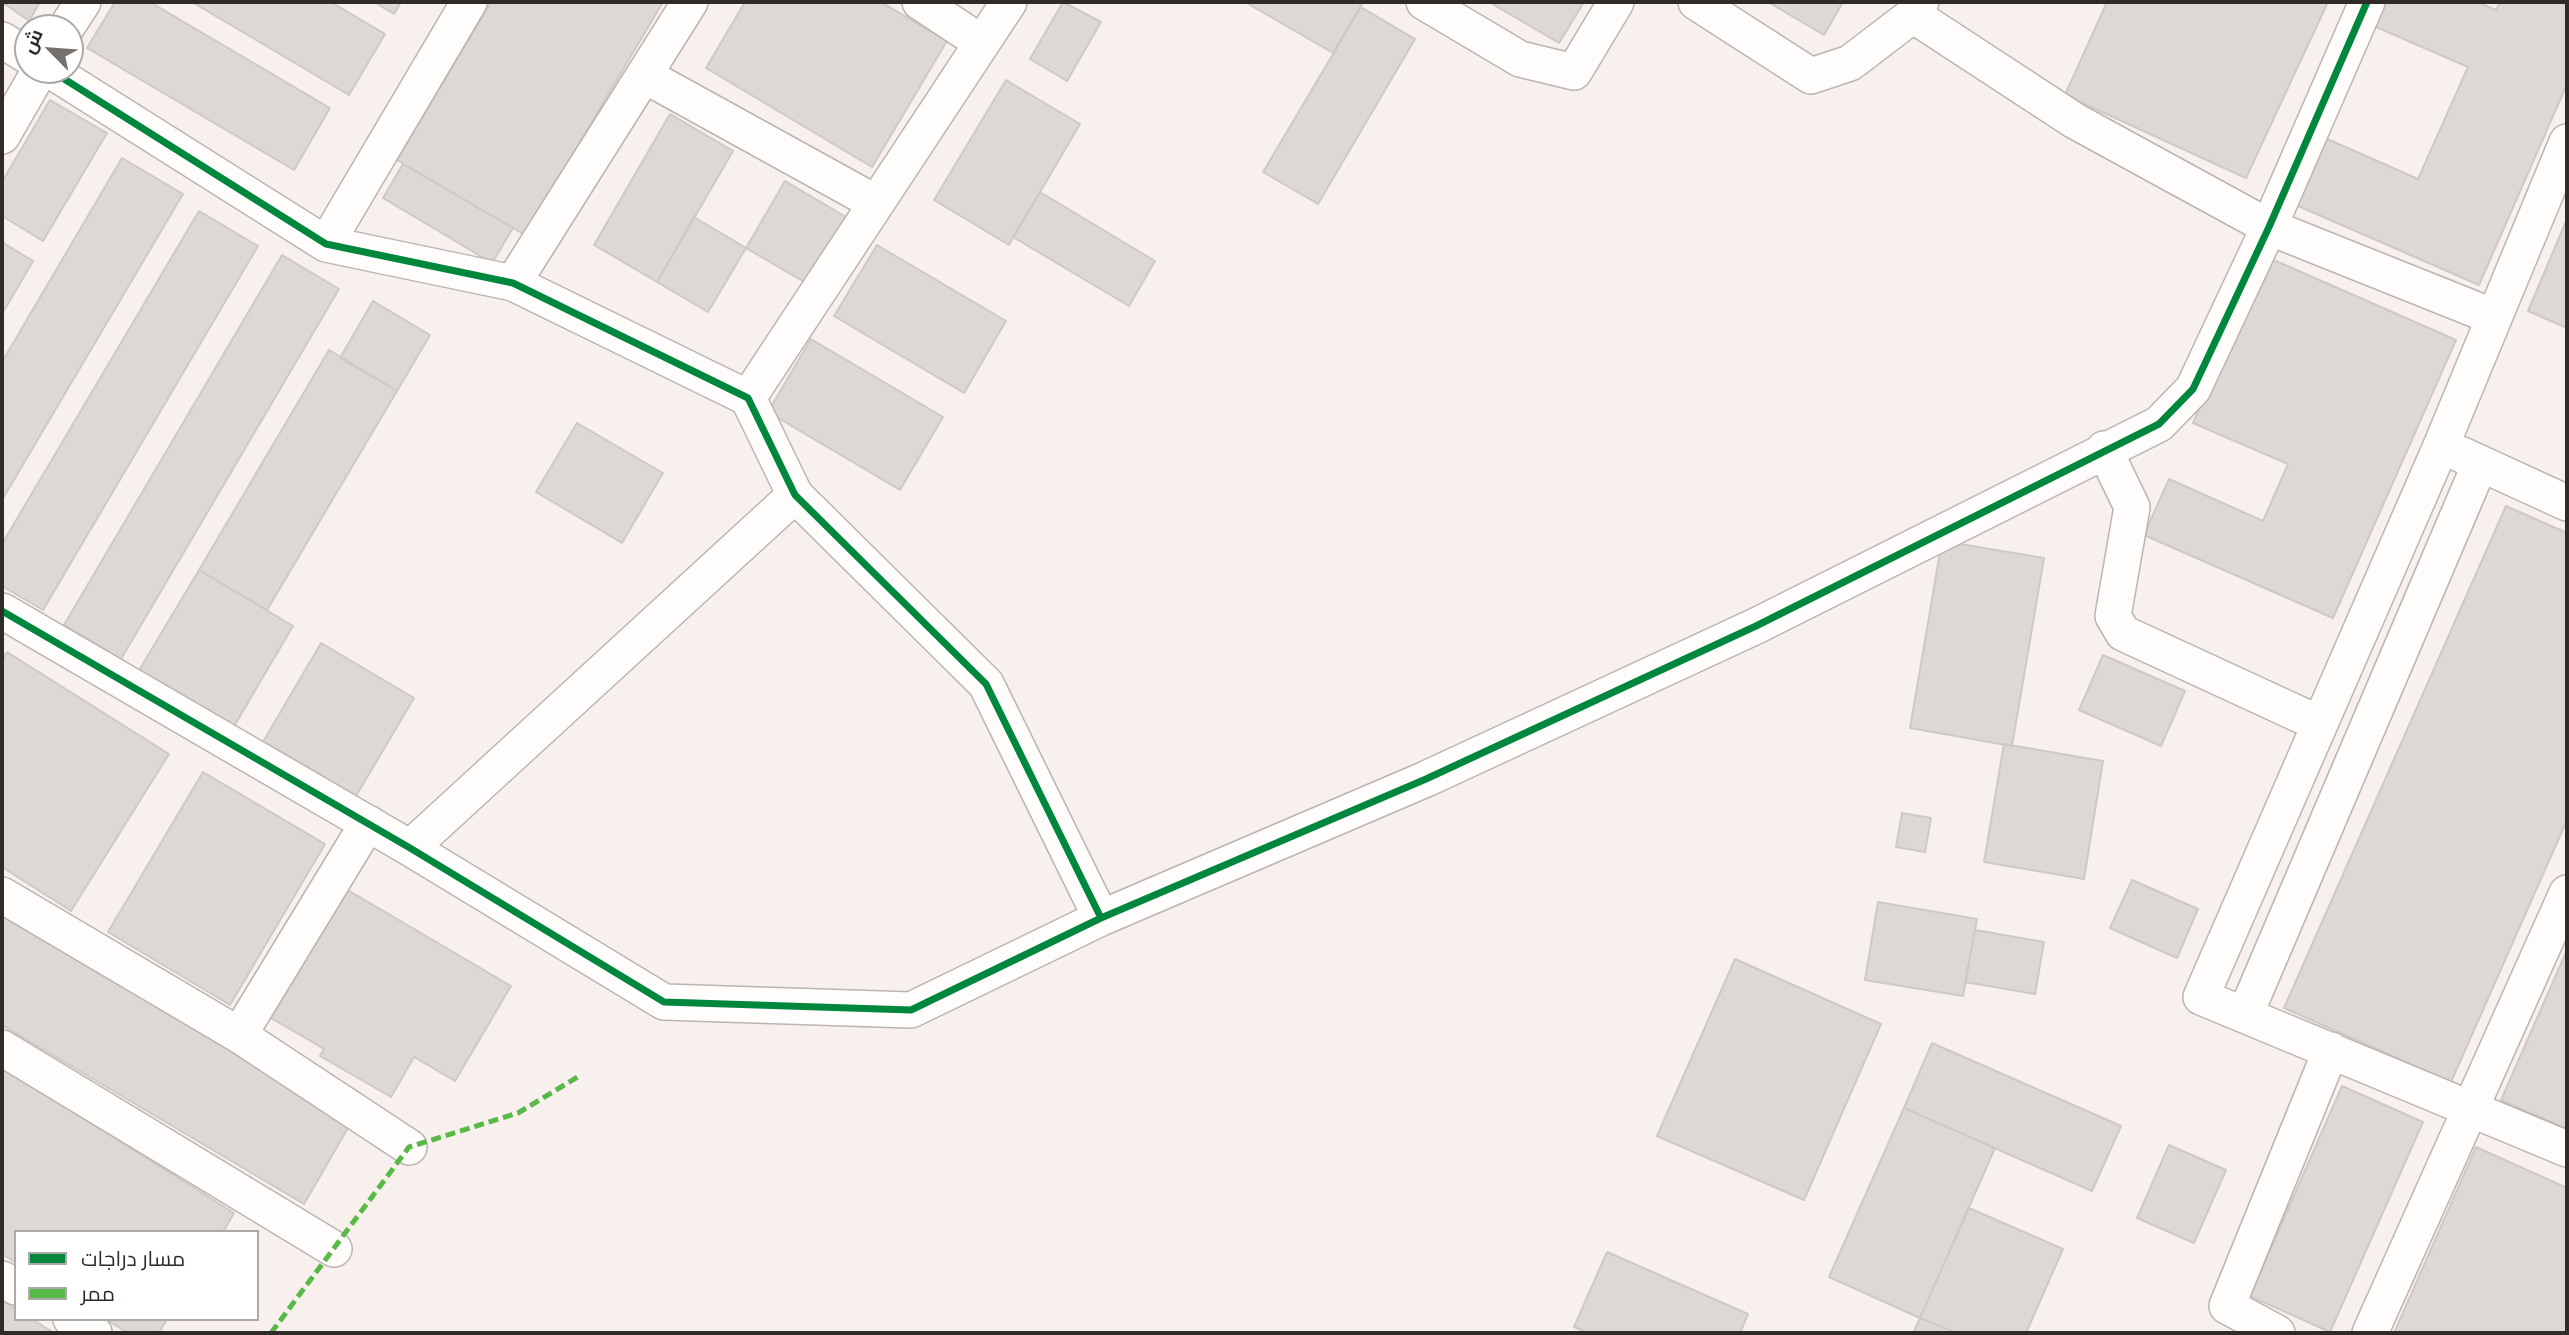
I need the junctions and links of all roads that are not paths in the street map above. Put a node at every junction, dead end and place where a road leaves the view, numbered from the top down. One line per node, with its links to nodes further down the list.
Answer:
1 (469, 2): 18 (street)
2 (690, 2): 11 (street)
3 (920, 2): 10 (street)
4 (1009, 2): 10 (street)
5 (1424, 2): 6 (street)
6 (1616, 2)
7 (1696, 2): 9 (street)
8 (2367, 2): 17 (street)
9 (1917, 9): 17 (street)
10 (982, 43): 16 (street)
11 (644, 75): 16 (street); 19 (street)
12 (32, 84): 14 (street)
13 (72, 84): 18 (street)
14 (2, 136)
15 (2567, 142): 20 (street)
16 (876, 204): 21 (street)
17 (2269, 227): 20 (street); 23 (street)
18 (326, 244): 19 (street)
19 (513, 283): 21 (street)
20 (2494, 317): 22 (street)
21 (748, 398): 25 (street)
22 (2441, 446): 24 (street); 28 (street)
23 (2104, 449): 28 (street); 33 (street)
24 (2480, 464): 26 (street); 34 (street)
25 (795, 495): 30 (street); 33 (street)
26 (2567, 503)
27 (2, 611): 29 (street)
28 (2320, 724): 34 (street)
29 (368, 823): 30 (street); 35 (street)
30 (410, 848): 33 (street)
31 (2567, 894): 38 (street)
32 (2, 895): 35 (street)
33 (1101, 918)
34 (2245, 1015): 37 (street)
35 (239, 1035): 39 (street)
36 (2, 1048): 41 (street)
37 (2330, 1050): 38 (street); 44 (street)
38 (2472, 1107): 40 (street); 45 (street)
39 (409, 1147)
40 (2567, 1149)
41 (334, 1249)
42 (74, 1321): 43 (street)
43 (94, 1333)
44 (2277, 1333)
45 (2370, 1333)

